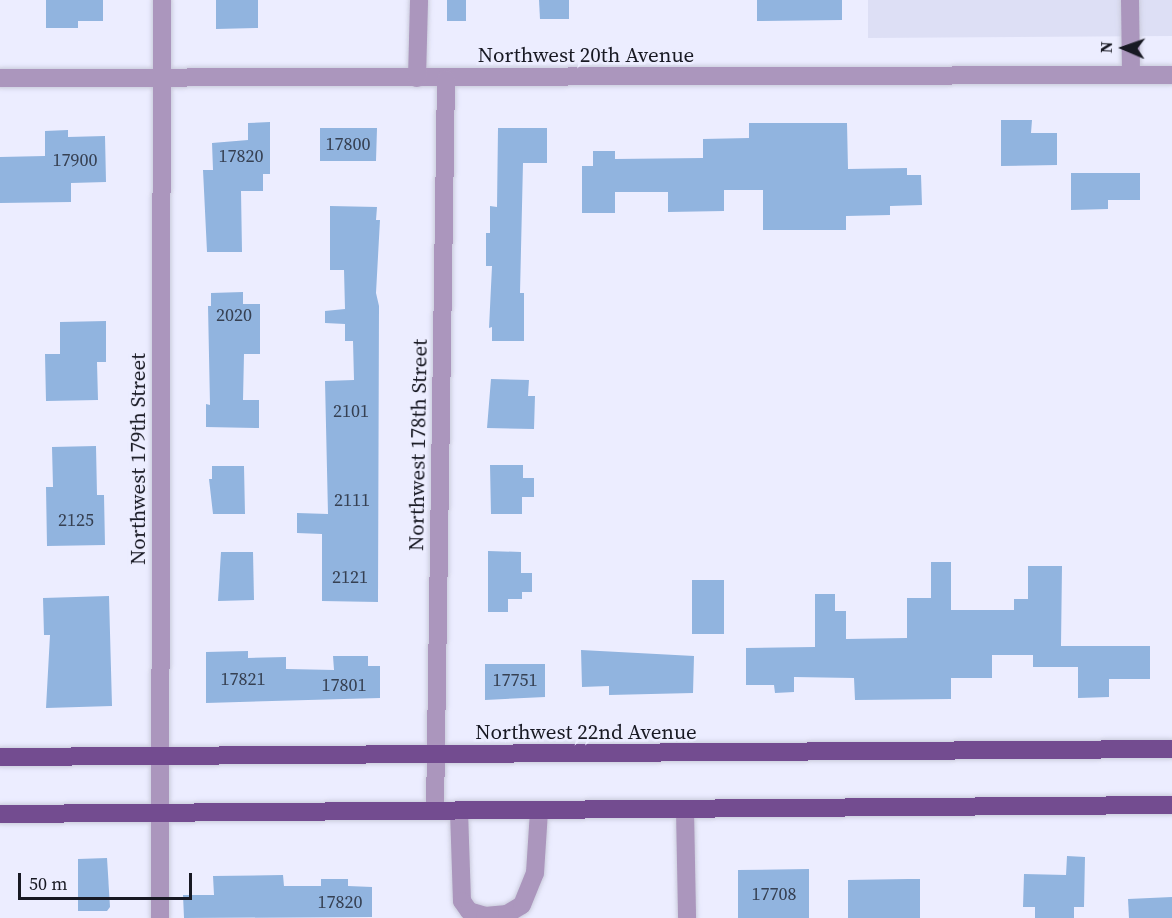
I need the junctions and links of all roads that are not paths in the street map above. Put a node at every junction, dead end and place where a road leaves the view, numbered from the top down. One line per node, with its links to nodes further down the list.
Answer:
1 (162, 0): 6 (street, Northwest 179th Street)
2 (419, 0): 8 (street)
3 (1130, 0): 4 (street)
4 (1131, 75): 5 (street, Northwest 20th Avenue); 9 (street, Northwest 20th Avenue)
5 (1172, 75)
6 (163, 76): 7 (street, Northwest 20th Avenue); 8 (street, Northwest 20th Avenue); 12 (street, Northwest 179th Street)
7 (0, 78)
8 (417, 78): 9 (street, Northwest 20th Avenue)
9 (446, 79): 11 (street, Northwest 178th Street)
10 (1172, 749): 11 (main road, Northwest 22nd Avenue)
11 (435, 754): 12 (main road, Northwest 22nd Avenue); 16 (street, Northwest 178th Street)
12 (159, 755): 13 (main road, Northwest 22nd Avenue); 19 (street, Northwest 179th Street)
13 (0, 757)
14 (1172, 805): 15 (main road)
15 (686, 810): 18 (main road); 22 (street)
16 (435, 811): 17 (main road); 19 (main road)
17 (459, 811): 18 (main road); 18 (street)
18 (539, 811)
19 (161, 812): 20 (main road); 21 (street, Northwest 179th Street)
20 (0, 814)
21 (160, 918)
22 (687, 918)

